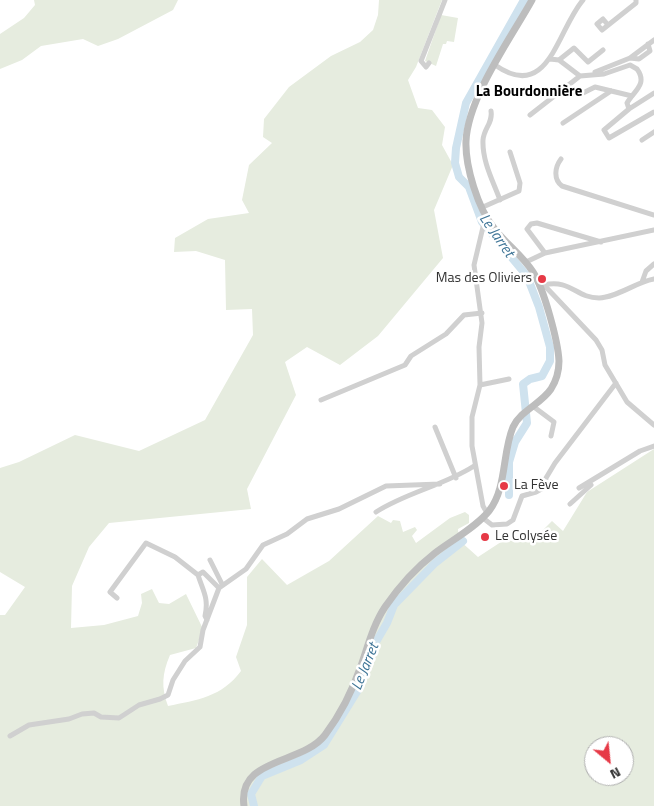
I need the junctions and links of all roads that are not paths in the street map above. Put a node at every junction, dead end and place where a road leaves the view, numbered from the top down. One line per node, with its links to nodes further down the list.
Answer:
1 (444, 0): 11 (street)
2 (532, 0): 12 (main road)
3 (583, 0): 7 (street)
4 (636, 0): 5 (street)
5 (608, 25)
6 (654, 40): 13 (street)
7 (556, 46): 9 (street); 10 (street)
8 (603, 50): 10 (street)
9 (550, 59): 10 (street); 12 (street)
10 (559, 60): 14 (street)
11 (429, 63)
12 (495, 65): 29 (main road)
13 (590, 74): 14 (street); 18 (street)
14 (580, 76): 22 (street)
15 (610, 91): 16 (street); 18 (street); 23 (street)
16 (583, 93)
17 (654, 93): 19 (street)
18 (632, 96): 19 (street)
19 (629, 109): 21 (street)
20 (491, 111): 28 (street)
21 (654, 112)
22 (530, 115)
23 (563, 123)
24 (654, 132): 25 (street)
25 (642, 140)
26 (510, 152): 28 (street)
27 (561, 159): 30 (street)
28 (500, 200): 29 (street)
29 (483, 207): 31 (main road)
30 (654, 215)
31 (486, 224): 35 (main road); 40 (street)
32 (654, 230): 33 (street)
33 (602, 242): 34 (street); 34 (street)
34 (545, 253): 35 (street)
35 (526, 262): 39 (main road)
36 (654, 264): 38 (street)
37 (654, 279): 38 (street)
38 (642, 282): 39 (street)
39 (542, 286): 42 (street); 45 (main road)
40 (482, 313): 43 (street); 44 (street)
41 (509, 379): 43 (street)
42 (616, 383): 46 (street); 57 (street)
43 (480, 385): 50 (street)
44 (320, 400)
45 (532, 408): 48 (street); 57 (main road)
46 (654, 425)
47 (435, 427): 51 (street)
48 (551, 436)
49 (654, 446): 52 (street)
50 (474, 466): 51 (street); 57 (street)
51 (456, 478): 53 (street)
52 (596, 479): 54 (street); 55 (street)
53 (440, 484): 56 (street); 60 (street)
54 (579, 488)
55 (570, 504)
56 (376, 512)
57 (485, 515): 64 (main road)
58 (210, 560): 60 (street)
59 (198, 575): 60 (street); 61 (street); 62 (street)
60 (220, 586): 62 (street)
61 (117, 598)
62 (207, 620): 63 (street)
63 (10, 736)
64 (244, 806)

